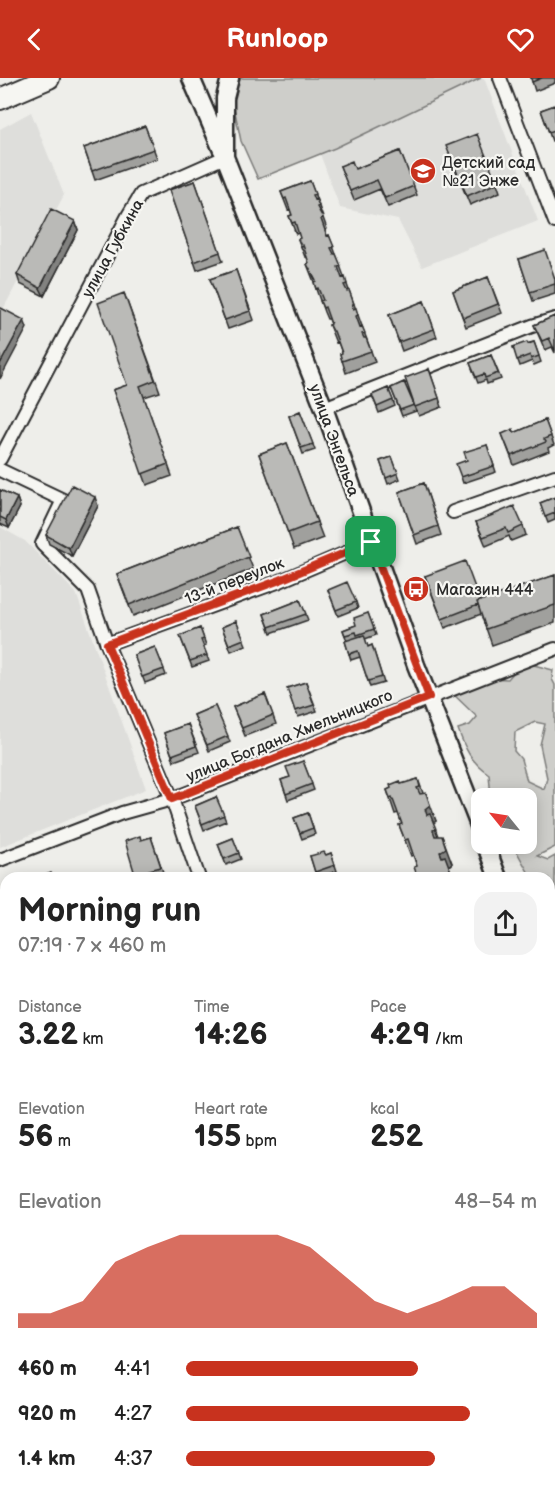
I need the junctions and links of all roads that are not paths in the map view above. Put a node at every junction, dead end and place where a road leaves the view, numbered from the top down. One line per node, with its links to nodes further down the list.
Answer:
1 (49, 78): 5 (main road)
2 (192, 78): 6 (street)
3 (230, 78): 6 (street, улица Энгельса)
4 (500, 78): 7 (street)
5 (0, 99)
6 (225, 157): 9 (street, улица Энгельса); 10 (street, улица Губкина)
7 (555, 222)
8 (555, 319): 9 (street)
9 (324, 408): 14 (street, улица Энгельса)
10 (0, 459)
11 (0, 470): 15 (street)
12 (555, 476): 13 (street)
13 (453, 512)
14 (371, 542): 15 (street, 13-й переулок); 17 (street, улица Энгельса)
15 (107, 644): 18 (street)
16 (555, 649): 17 (street, улица Богдана Хмельницкого)
17 (429, 697): 18 (street, улица Богдана Хмельницкого); 19 (street, улица Энгельса)
18 (172, 799): 21 (street, улица Богдана Хмельницкого); 22 (street)
19 (471, 805)
20 (489, 854): 23 (street)
21 (0, 860)
22 (197, 872)
23 (496, 872)

